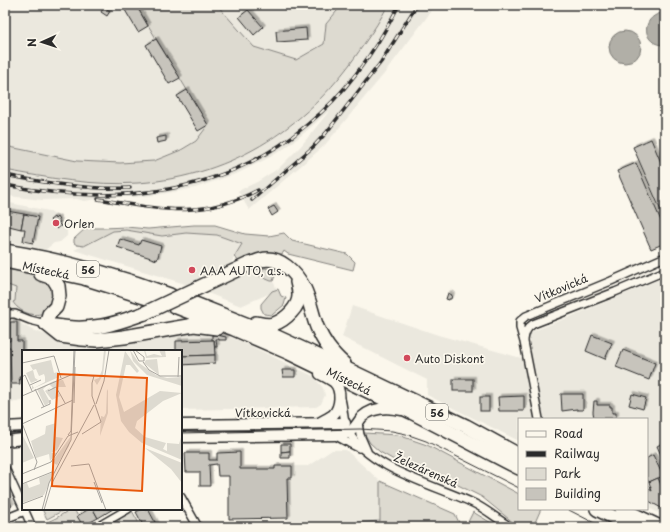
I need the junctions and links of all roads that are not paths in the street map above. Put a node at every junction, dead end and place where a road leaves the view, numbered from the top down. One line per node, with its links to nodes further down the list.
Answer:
1 (665, 257): 5 (street, Vítkovická)
2 (7, 258): 7 (highway, Místecká / 56); 9 (highway); 10 (highway, Místecká / 56)
3 (665, 270): 6 (street, Vítkovická)
4 (295, 274): 9 (highway, bridge); 10 (highway); 13 (highway)
5 (610, 281): 6 (street); 11 (street, Vítkovická)
6 (615, 292): 11 (street, Vítkovická)
7 (157, 301)
8 (5, 317): 9 (street)
9 (46, 324): 10 (highway)
10 (234, 324): 12 (highway, Místecká / 56); 13 (highway, Místecká / 56)
11 (524, 342): 16 (street, Vítkovická)
12 (287, 352): 14 (street); 15 (highway, Místecká / 56)
13 (353, 372): 28 (highway, Místecká / 56)
14 (340, 394): 18 (street); 22 (street)
15 (411, 412): 17 (street); 29 (highway, Místecká / 56)
16 (539, 418)
17 (358, 423): 22 (street); 27 (street)
18 (318, 424): 19 (street, Vítkovická); 22 (street, Vítkovická)
19 (182, 425)
20 (22, 426): 21 (street)
21 (5, 427)
22 (347, 428): 23 (street); 27 (street, Železárenská)
23 (334, 435): 24 (street); 27 (street)
24 (182, 437)
25 (22, 439): 26 (street)
26 (5, 441)
27 (366, 452): 42 (street, Železárenská)
28 (518, 454)
29 (518, 467)
30 (5, 468): 32 (street)
31 (182, 499): 41 (street)
32 (22, 505)
33 (22, 510): 38 (street)
34 (24, 510): 39 (street)
35 (126, 510): 40 (street)
36 (599, 510): 43 (highway)
37 (624, 510): 44 (highway)
38 (5, 519)
39 (32, 527)
40 (97, 527)
41 (198, 527)
42 (508, 527)
43 (633, 527)
44 (660, 527)

